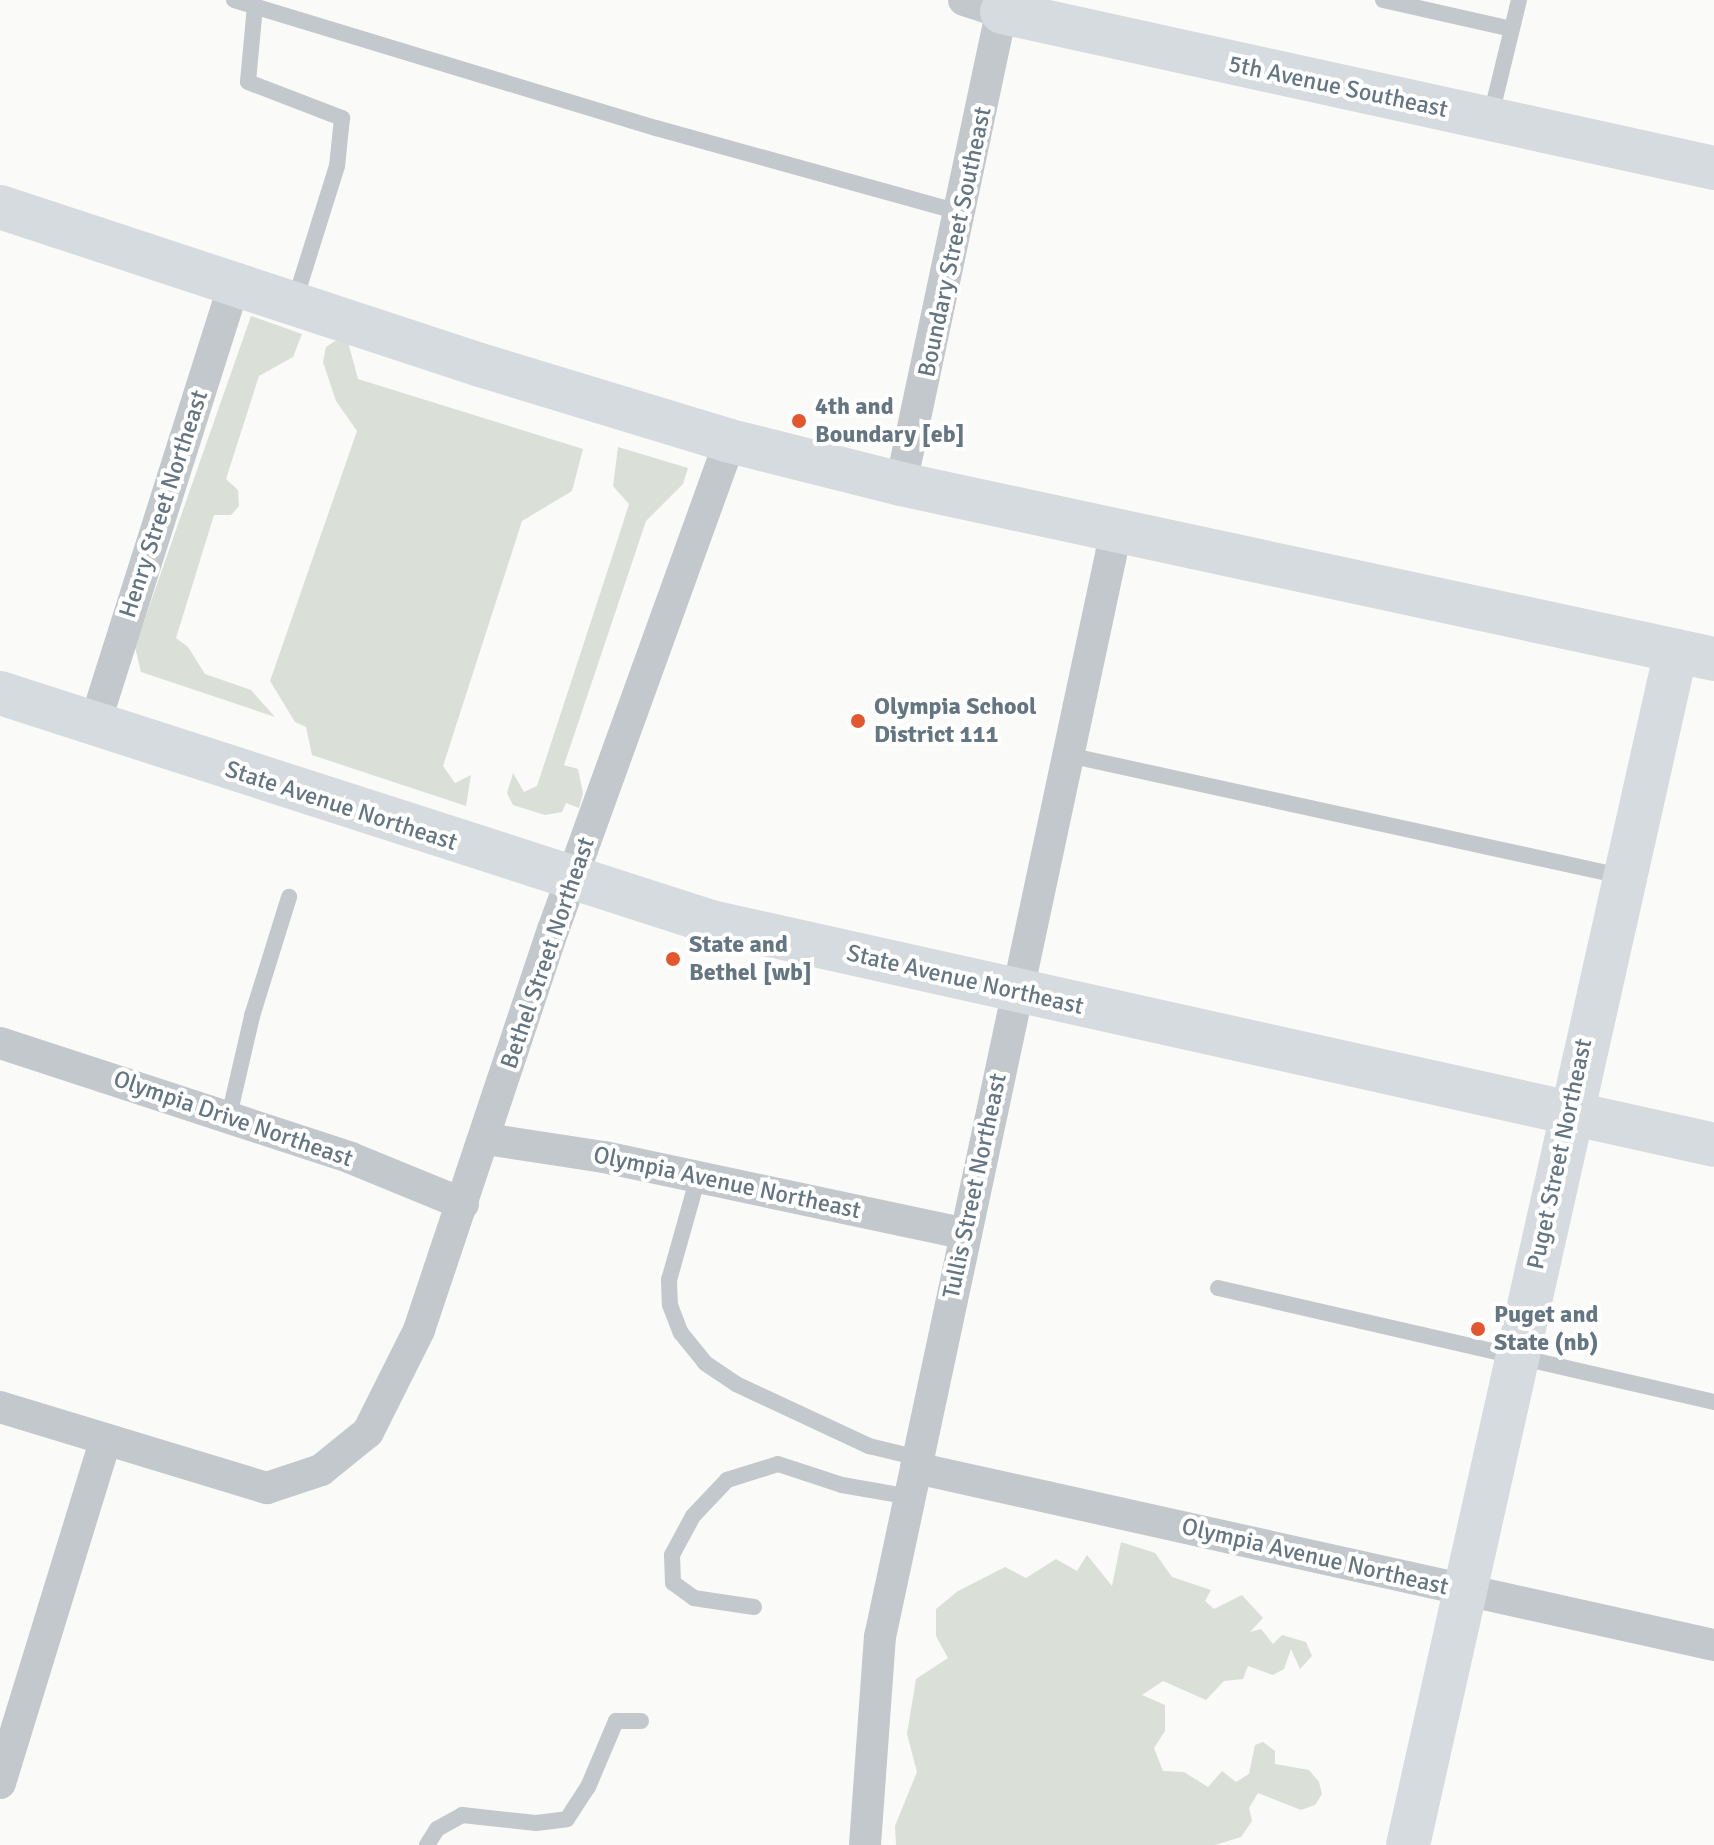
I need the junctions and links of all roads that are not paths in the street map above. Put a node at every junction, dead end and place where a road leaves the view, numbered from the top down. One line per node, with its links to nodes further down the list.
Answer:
1 (234, 0): 5 (lane)
2 (1383, 0): 6 (lane)
3 (1519, 0): 6 (lane)
4 (990, 4): 7 (main road, 5th Avenue Southeast); 10 (street, Boundary Street Southeast)
5 (255, 6): 10 (lane); 12 (lane)
6 (1512, 29): 7 (lane)
7 (1490, 121): 8 (main road, 5th Avenue Southeast)
8 (1714, 168)
9 (0, 207): 11 (main road)
10 (962, 213): 14 (street, Boundary Street Southeast)
11 (234, 284): 12 (main road); 18 (street, Henry Street Northeast)
12 (293, 304): 13 (main road)
13 (730, 441): 14 (main road); 21 (street, Bethel Street Northeast)
14 (901, 484): 15 (main road)
15 (1116, 531): 16 (main road); 19 (street, Tullis Street Northeast)
16 (1695, 655): 20 (main road, Puget Street Northeast)
17 (0, 693): 18 (main road, State Avenue Northeast)
18 (95, 723): 21 (main road, State Avenue Northeast)
19 (1068, 755): 20 (lane); 23 (street, Tullis Street Northeast)
20 (1621, 876): 25 (main road, Puget Street Northeast)
21 (571, 880): 23 (main road, State Avenue Northeast); 27 (street, Bethel Street Northeast)
22 (289, 897): 26 (lane)
23 (1016, 993): 25 (main road, State Avenue Northeast); 31 (street, Tullis Street Northeast)
24 (0, 1043): 26 (street, Olympia Drive Northeast)
25 (1570, 1115): 28 (main road, State Avenue Northeast); 33 (main road, Puget Street Northeast)
26 (229, 1116): 30 (street, Olympia Drive Northeast)
27 (486, 1139): 29 (street, Olympia Avenue Northeast); 30 (street, Bethel Street Northeast)
28 (1714, 1145)
29 (698, 1177): 31 (street, Olympia Avenue Northeast); 37 (lane)
30 (463, 1204): 36 (street, Bethel Street Northeast)
31 (966, 1234): 37 (street, Tullis Street Northeast)
32 (1218, 1288): 33 (lane)
33 (1514, 1360): 34 (lane); 38 (main road, Puget Street Northeast)
34 (1714, 1402)
35 (0, 1407): 36 (street, Bethel Street Northeast)
36 (105, 1441): 42 (street)
37 (915, 1474): 38 (street, Olympia Avenue Northeast); 39 (lane); 44 (street, Tullis Street Northeast)
38 (1464, 1590): 40 (street, Olympia Avenue Northeast); 45 (main road, Puget Street Northeast)
39 (754, 1607)
40 (1714, 1645)
41 (641, 1721): 43 (lane)
42 (0, 1783)
43 (427, 1845)
44 (865, 1845)
45 (1408, 1845)

